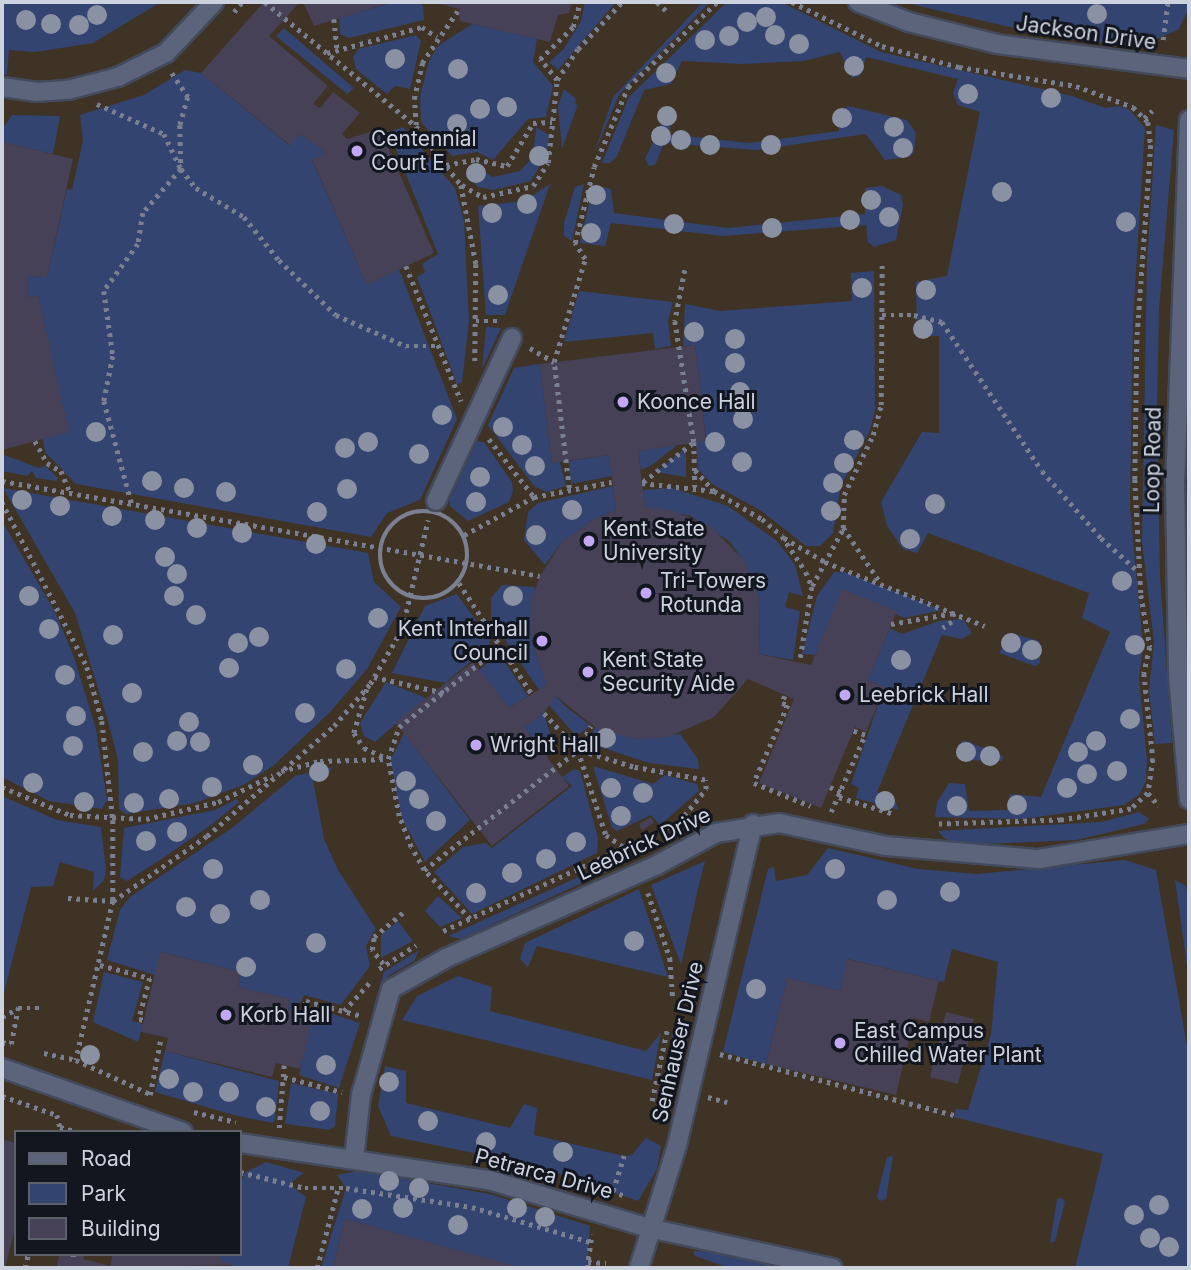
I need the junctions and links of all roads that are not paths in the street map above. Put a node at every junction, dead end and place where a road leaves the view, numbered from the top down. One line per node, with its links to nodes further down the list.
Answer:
1 (214, 2): 4 (street)
2 (858, 2): 3 (street, Jackson Drive)
3 (1189, 69)
4 (2, 87)
5 (1189, 120): 8 (street, Loop Road)
6 (512, 338): 7 (street)
7 (433, 506)
8 (1189, 800)
9 (753, 824): 10 (street, Leebrick Drive); 14 (street, Leebrick Drive); 15 (street, Senhauser Drive)
10 (1189, 834)
11 (2, 1068): 12 (street)
12 (177, 1130)
13 (242, 1143): 14 (street, Petrarca Drive)
14 (354, 1159): 15 (street, Petrarca Drive)
15 (649, 1228): 16 (street, Senhauser Drive); 17 (street, Petrarca Drive)
16 (639, 1268)
17 (833, 1268)

